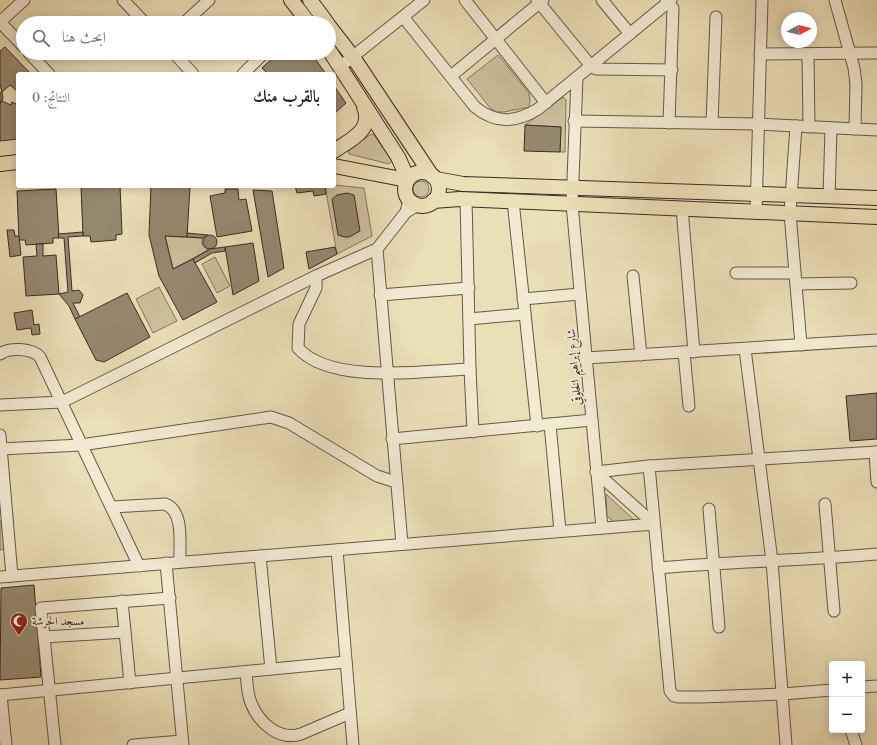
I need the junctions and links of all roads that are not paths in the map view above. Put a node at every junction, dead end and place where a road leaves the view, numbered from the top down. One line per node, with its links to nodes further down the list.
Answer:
1 (24, 0): 19 (street)
2 (123, 0): 13 (street)
3 (209, 0): 14 (street)
4 (291, 0): 15 (main road)
5 (310, 0): 16 (main road)
6 (424, 0): 18 (street)
7 (464, 0): 23 (street)
8 (602, 0): 20 (street)
9 (762, 0): 26 (street)
10 (835, 0): 24 (street)
11 (540, 1): 23 (street); 34 (street)
12 (668, 1): 20 (street); 35 (street)
13 (138, 16)
14 (192, 16)
15 (300, 16)
16 (322, 16)
17 (716, 17): 45 (street)
18 (404, 18): 28 (street); 39 (street)
19 (0, 22): 22 (street)
20 (630, 34): 34 (street)
21 (336, 35): 28 (main road)
22 (16, 39)
23 (496, 39): 39 (street); 42 (street)
24 (850, 53): 25 (street); 27 (street); 50 (street)
25 (877, 53)
26 (760, 54): 27 (street); 46 (street)
27 (808, 55): 48 (street)
28 (352, 57): 33 (street); 57 (main road)
29 (336, 59): 33 (main road)
30 (36, 60): 36 (street)
31 (180, 60): 37 (street)
32 (257, 60): 38 (street)
33 (341, 66): 41 (main road)
34 (590, 66): 35 (street); 40 (street)
35 (672, 70): 44 (street)
36 (47, 72)
37 (191, 72)
38 (244, 72)
39 (451, 76): 42 (street)
40 (577, 78): 42 (street); 43 (street, شارع إبراهيم الخلوقي)
41 (355, 88): 52 (main road); 58 (main road)
42 (546, 103)
43 (574, 121): 44 (street); 59 (street, شارع إبراهيم الخلوقي)
44 (669, 123): 45 (street)
45 (712, 123): 46 (street)
46 (758, 124): 47 (street); 60 (street)
47 (796, 126): 48 (street); 61 (street)
48 (809, 127): 49 (street)
49 (831, 128): 50 (street); 62 (street)
50 (855, 129): 51 (street)
51 (877, 130)
52 (336, 150)
53 (16, 162): 54 (main road)
54 (0, 164)
55 (336, 166): 56 (main road)
56 (366, 173): 58 (main road); 67 (main road)
57 (434, 177): 58 (main road); 59 (main road); 65 (main road)
58 (408, 180): 67 (main road)
59 (572, 188): 60 (main road); 68 (street, شارع إبراهيم الخلوقي)
60 (756, 194): 61 (main road); 70 (street)
61 (790, 195): 62 (main road); 71 (street)
62 (829, 197): 63 (main road)
63 (877, 198)
64 (466, 199): 65 (main road); 66 (main road); 79 (street)
65 (434, 201): 67 (main road)
66 (512, 201): 68 (main road); 82 (street)
67 (410, 203): 73 (street)
68 (572, 204): 69 (main road); 80 (street, شارع إبراهيم الخلوقي)
69 (682, 208): 70 (main road); 88 (street)
70 (756, 212): 71 (main road)
71 (790, 213): 72 (main road); 77 (street)
72 (877, 217)
73 (378, 249): 75 (street); 81 (street)
74 (736, 273): 77 (street)
75 (316, 276): 93 (street); 94 (street)
76 (633, 276): 90 (street)
77 (796, 279): 78 (street); 86 (street)
78 (851, 283)
79 (469, 288): 81 (street); 84 (street)
80 (580, 294): 82 (street); 91 (street, شارع إبراهيم الخلوقي)
81 (380, 295): 93 (street)
82 (523, 299): 83 (street)
83 (525, 314): 84 (street); 99 (street)
84 (469, 319): 92 (street)
85 (877, 340): 86 (street)
86 (801, 345): 87 (street)
87 (745, 349): 88 (street); 106 (street)
88 (689, 352): 90 (street); 96 (street)
89 (0, 354): 94 (street)
90 (641, 355): 91 (street)
91 (586, 358): 97 (street, شارع إبراهيم الخلوقي)
92 (470, 368): 93 (street); 100 (street)
93 (387, 373): 102 (street)
94 (62, 402): 95 (street); 103 (street)
95 (0, 405)
96 (688, 406)
97 (592, 420): 98 (street); 108 (street, شارع إبراهيم الخلوقي)
98 (550, 424): 99 (street); 116 (street)
99 (538, 426): 100 (street)
100 (473, 432): 102 (street)
101 (0, 435): 104 (street)
102 (392, 440): 109 (street)
103 (82, 446): 104 (street); 109 (street); 112 (street)
104 (1, 449): 128 (street)
105 (876, 452): 106 (street); 110 (street)
106 (760, 460): 107 (street); 122 (street)
107 (649, 466): 108 (street); 114 (street)
108 (596, 472): 114 (street); 115 (street, شارع إبراهيم الخلوقي)
109 (396, 482): 117 (street)
110 (877, 482)
111 (825, 504): 121 (street)
112 (112, 507): 123 (street); 126 (street)
113 (709, 509): 124 (street)
114 (654, 524): 115 (street); 127 (street)
115 (602, 528): 116 (street)
116 (560, 531): 117 (street)
117 (402, 544): 118 (street)
118 (337, 550): 120 (street); 136 (street)
119 (877, 554): 121 (street)
120 (260, 556): 123 (street); 137 (street)
121 (831, 558): 122 (street); 132 (street)
122 (772, 561): 124 (street); 145 (street)
123 (180, 562): 125 (street)
124 (713, 563): 127 (street); 133 (street)
125 (166, 564): 126 (street); 130 (street)
126 (139, 566): 128 (street)
127 (658, 568): 145 (street)
128 (12, 576): 129 (street)
129 (0, 577)
130 (170, 598): 131 (street); 139 (street)
131 (122, 601): 134 (street); 135 (street)
132 (834, 611)
133 (719, 627)
134 (125, 632): 135 (street); 140 (street)
135 (44, 637): 143 (street)
136 (346, 662): 137 (street); 147 (street)
137 (271, 670): 138 (street)
138 (246, 672): 139 (street); 149 (street)
139 (177, 678): 140 (street); 150 (street)
140 (130, 683): 143 (street)
141 (877, 686): 142 (street)
142 (865, 687)
143 (49, 690): 146 (street); 152 (street)
144 (829, 690): 145 (street)
145 (782, 694): 155 (street)
146 (0, 695): 151 (street)
147 (350, 713): 149 (street); 154 (street)
148 (852, 733): 156 (street)
149 (292, 741)
150 (183, 743): 153 (street)
151 (6, 745)
152 (54, 745)
153 (133, 745)
154 (353, 745)
155 (786, 745)
156 (856, 745)

